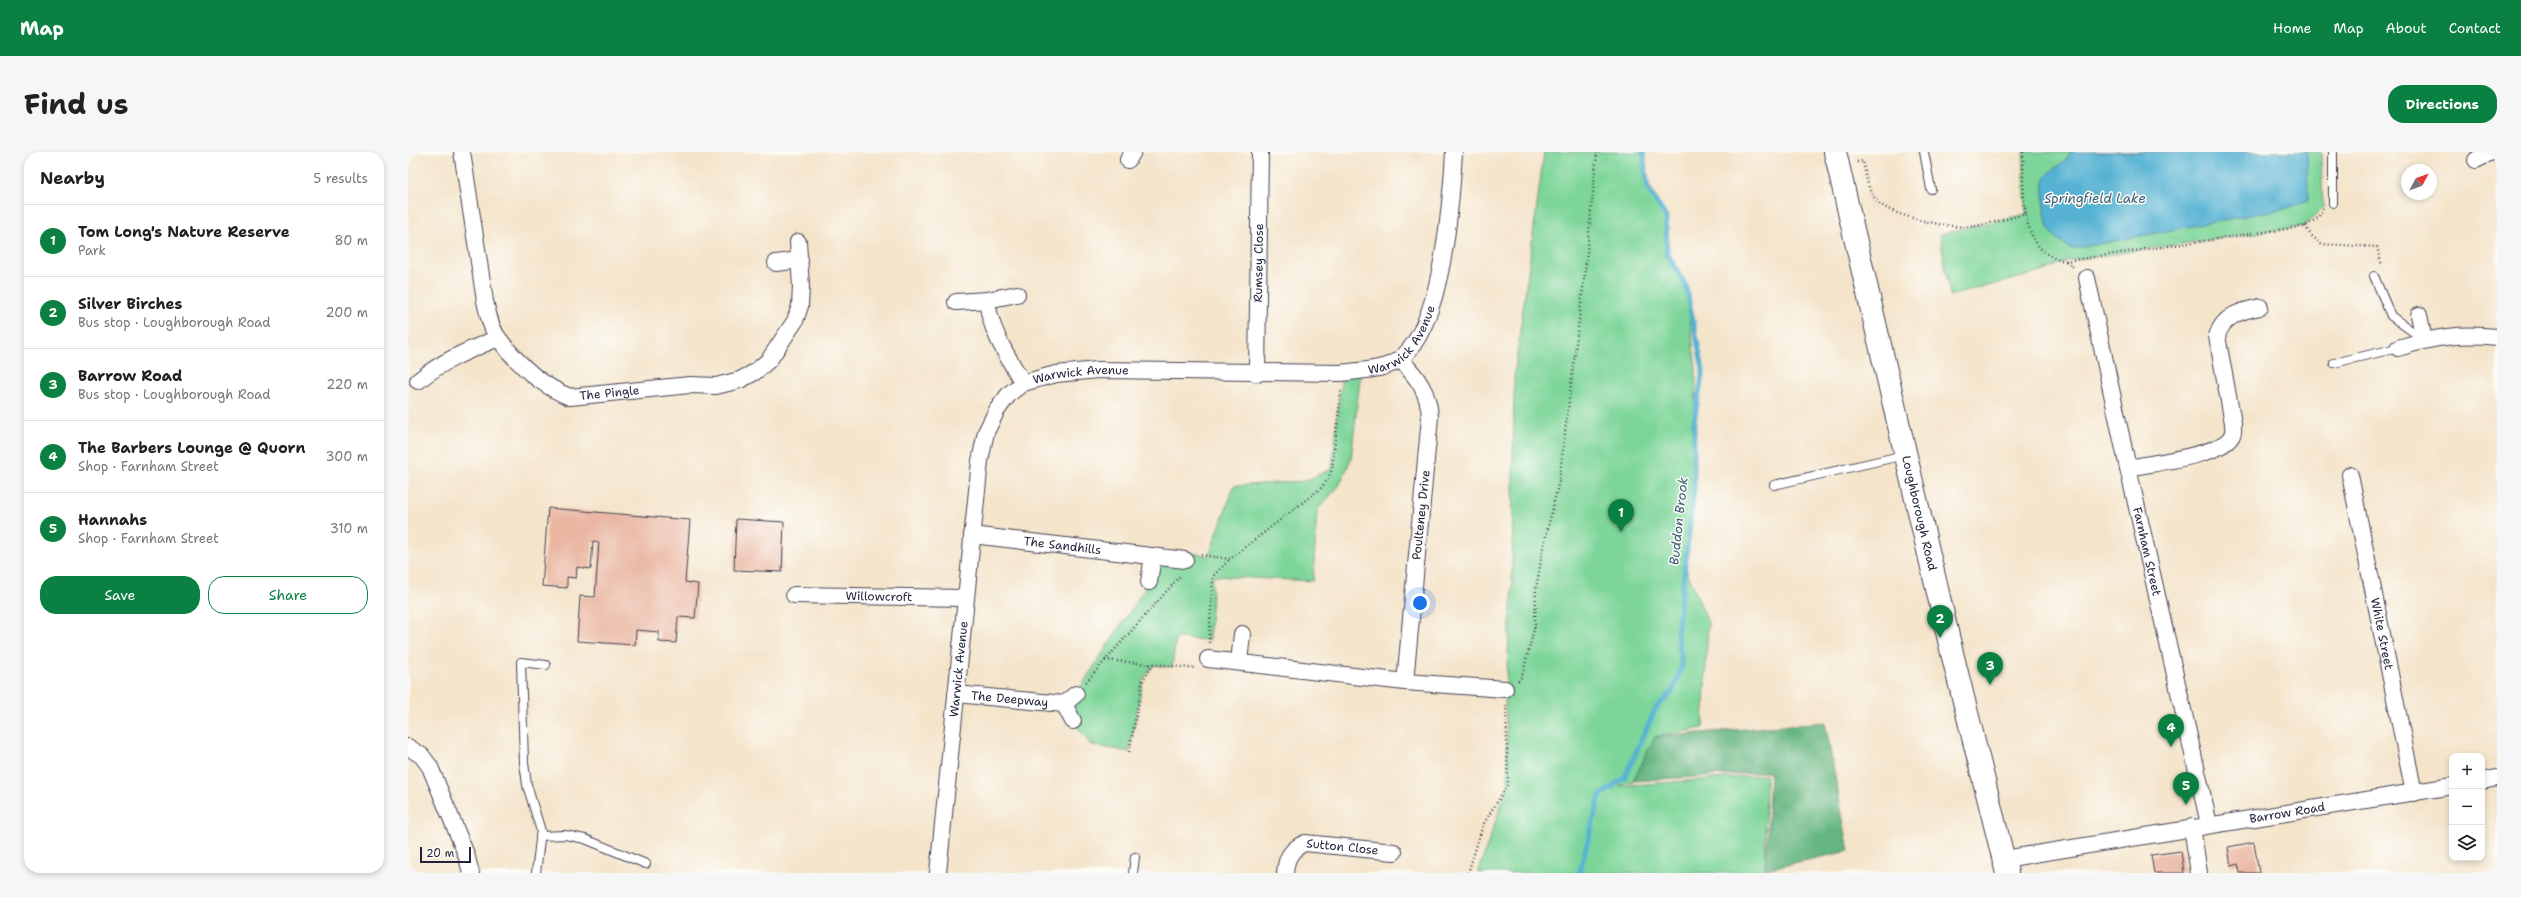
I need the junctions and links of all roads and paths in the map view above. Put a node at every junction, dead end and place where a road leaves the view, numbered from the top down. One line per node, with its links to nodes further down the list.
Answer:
1 (462, 152): 26 (street, The Pingle)
2 (1260, 152): 32 (street, Rumsey Close)
3 (1454, 152): 29 (street, Warwick Avenue)
4 (1597, 152): 53 (path)
5 (1924, 152): 11 (lane)
6 (2023, 152): 14 (path)
7 (2333, 152): 13 (lane)
8 (2491, 152): 10 (street)
9 (1836, 159): 14 (path); 35 (street, Loughborough Road)
10 (2476, 160)
11 (1931, 189)
12 (2323, 200): 14 (path)
13 (2333, 203)
14 (2026, 214)
15 (798, 242): 16 (street, The Pingle)
16 (800, 260): 17 (street); 26 (street, The Pingle)
17 (776, 263)
18 (2374, 276): 27 (lane)
19 (2088, 278): 36 (street, Farnham Street)
20 (1017, 294): 21 (street)
21 (987, 300): 22 (street); 34 (street)
22 (956, 302)
23 (2260, 307): 36 (street)
24 (2419, 315): 27 (street)
25 (2497, 337): 27 (street)
26 (498, 338): 33 (street)
27 (2424, 340): 28 (street)
28 (2398, 348): 30 (lane)
29 (1400, 359): 31 (street, Warwick Avenue); 52 (street, Poulteney Drive)
30 (2334, 363)
31 (1342, 373): 32 (street, Warwick Avenue); 41 (path)
32 (1257, 374): 34 (street, Warwick Avenue)
33 (418, 381)
34 (1023, 383): 39 (street, Warwick Avenue)
35 (1905, 455): 38 (lane); 69 (street, Loughborough Road)
36 (2128, 468): 63 (street, Farnham Street)
37 (2350, 475): 62 (street, White Street)
38 (1774, 485)
39 (972, 535): 40 (street, The Sandhills); 45 (street, Warwick Avenue)
40 (1153, 556): 42 (street, The Sandhills); 43 (street)
41 (1230, 559): 42 (path); 47 (path)
42 (1185, 560): 48 (path)
43 (1149, 582)
44 (794, 594): 45 (street, Willowcroft)
45 (964, 598): 54 (street, Warwick Avenue)
46 (1242, 634): 49 (street)
47 (1208, 659): 49 (street); 51 (path)
48 (1105, 660): 51 (path); 55 (path)
49 (1239, 662): 52 (street)
50 (546, 665): 65 (lane)
51 (1154, 665): 58 (path)
52 (1404, 682): 53 (street)
53 (1505, 690): 75 (path)
54 (956, 694): 55 (street, The Deepway); 72 (street, Warwick Avenue)
55 (1070, 699): 56 (street, The Deepway)
56 (1073, 721)
57 (408, 747): 70 (street)
58 (1129, 752)
59 (2497, 778): 60 (street)
60 (2485, 780)
61 (2449, 787): 62 (street, Barrow Road)
62 (2414, 793): 63 (street, Barrow Road)
63 (2209, 824): 64 (street, Barrow Road)
64 (2192, 827): 69 (street, Barrow Road); 76 (street)
65 (540, 836): 68 (lane); 71 (lane)
66 (1394, 852): 74 (street, Sutton Close)
67 (1135, 857): 73 (lane)
68 (646, 864)
69 (2006, 866)
70 (471, 873)
71 (536, 873)
72 (938, 873)
73 (1133, 873)
74 (1285, 873)
75 (1468, 873)
76 (2199, 873)

